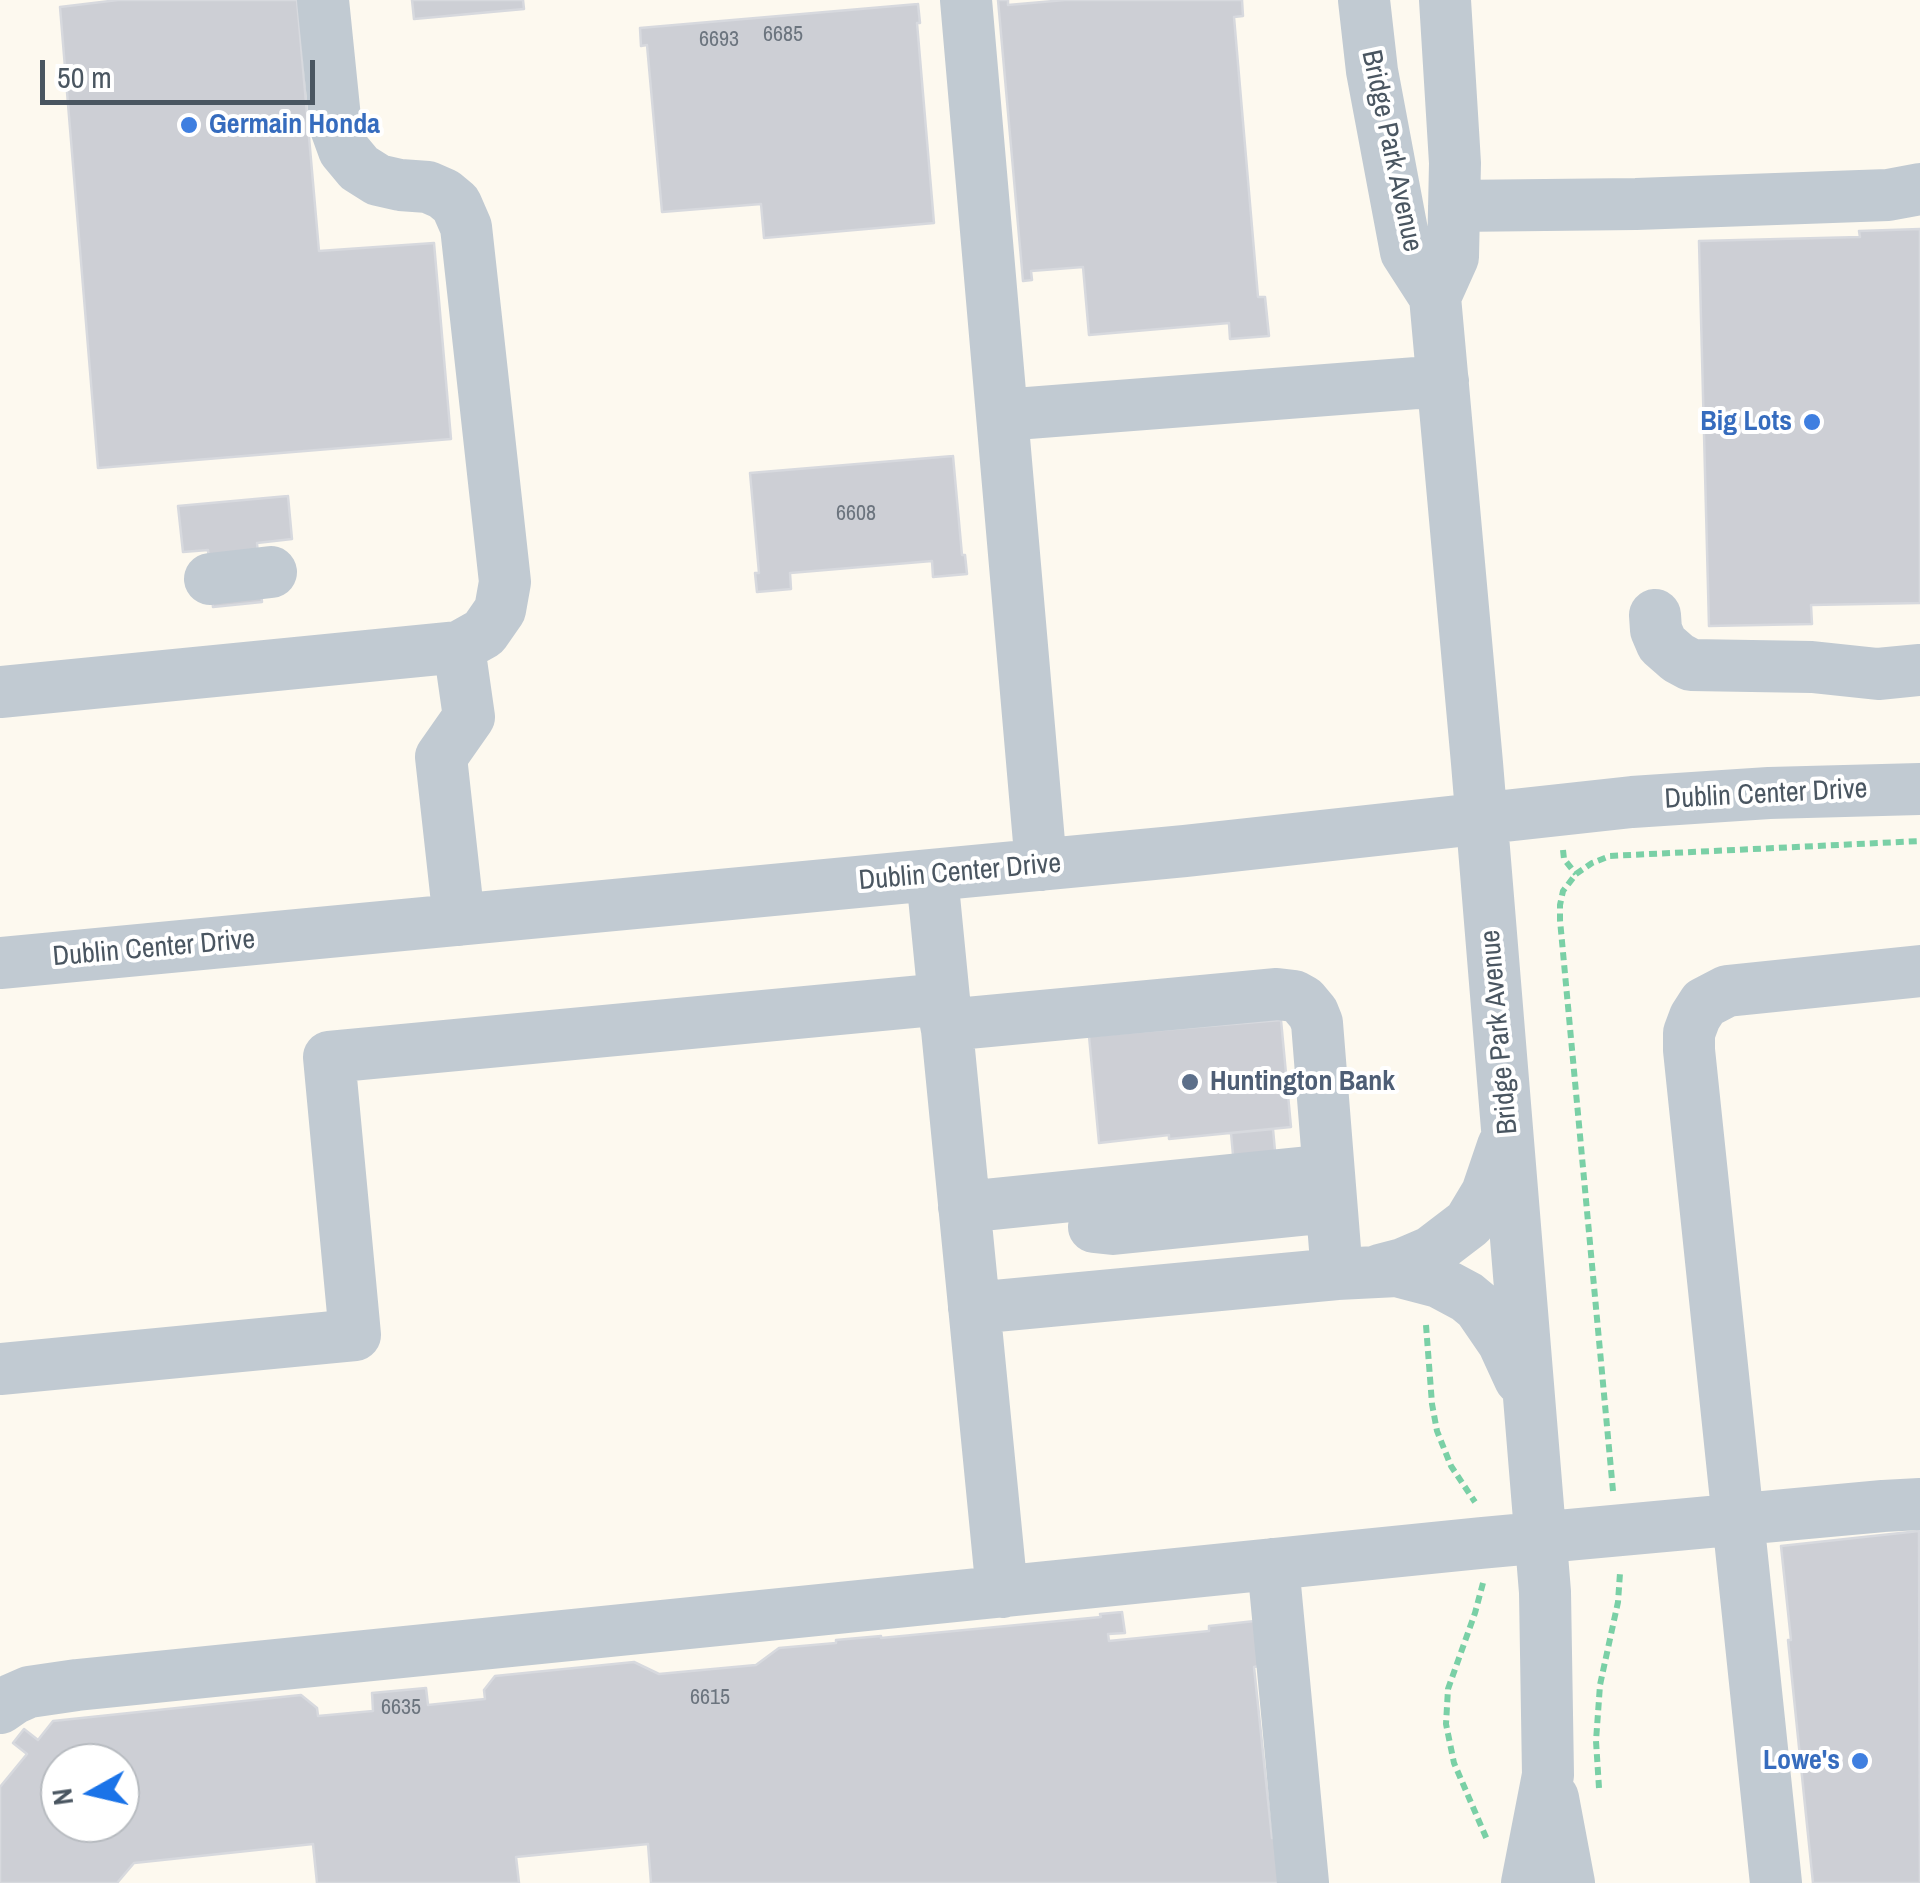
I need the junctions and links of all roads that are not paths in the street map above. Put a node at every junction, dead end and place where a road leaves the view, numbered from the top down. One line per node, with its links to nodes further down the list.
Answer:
1 (323, 0): 13 (street)
2 (966, 0): 9 (street)
3 (1364, 0): 7 (street, Bridge Park Avenue)
4 (1446, 0): 6 (street, Bridge Park Avenue)
5 (1920, 189): 6 (street)
6 (1454, 206): 7 (street, Bridge Park Avenue)
7 (1435, 297): 8 (street, Bridge Park Avenue)
8 (1444, 381): 9 (street); 17 (street, Bridge Park Avenue)
9 (1002, 414): 18 (street)
10 (271, 572): 11 (street)
11 (210, 579)
12 (1655, 615): 14 (street)
13 (459, 647): 15 (street); 20 (street)
14 (1920, 670)
15 (0, 692)
16 (1920, 789): 17 (street, Dublin Center Drive)
17 (1482, 820): 18 (street, Dublin Center Drive); 24 (street, Bridge Park Avenue)
18 (1041, 865): 19 (street, Dublin Center Drive)
19 (932, 876): 20 (street, Dublin Center Drive); 23 (street)
20 (459, 920): 21 (street, Dublin Center Drive)
21 (0, 964)
22 (1920, 971): 33 (street)
23 (945, 1012): 25 (street); 27 (street); 30 (street)
24 (1506, 1105): 28 (street); 31 (street, Bridge Park Avenue)
25 (1328, 1172): 26 (street); 26 (street); 28 (street)
26 (1023, 1201): 27 (street)
27 (964, 1207): 29 (street)
28 (1354, 1272): 29 (street); 31 (street)
29 (974, 1308): 36 (street)
30 (0, 1369)
31 (1532, 1419): 34 (street, Bridge Park Avenue)
32 (1920, 1504): 33 (street)
33 (1740, 1519): 34 (street); 42 (street)
34 (1542, 1538): 35 (street); 38 (street, Bridge Park Avenue)
35 (1273, 1564): 36 (street); 40 (street)
36 (1002, 1592): 37 (street)
37 (0, 1708)
38 (1548, 1767): 39 (street, Bridge Park Avenue); 41 (street, Bridge Park Avenue)
39 (1509, 1867)
40 (1304, 1883)
41 (1569, 1883)
42 (1776, 1883)

